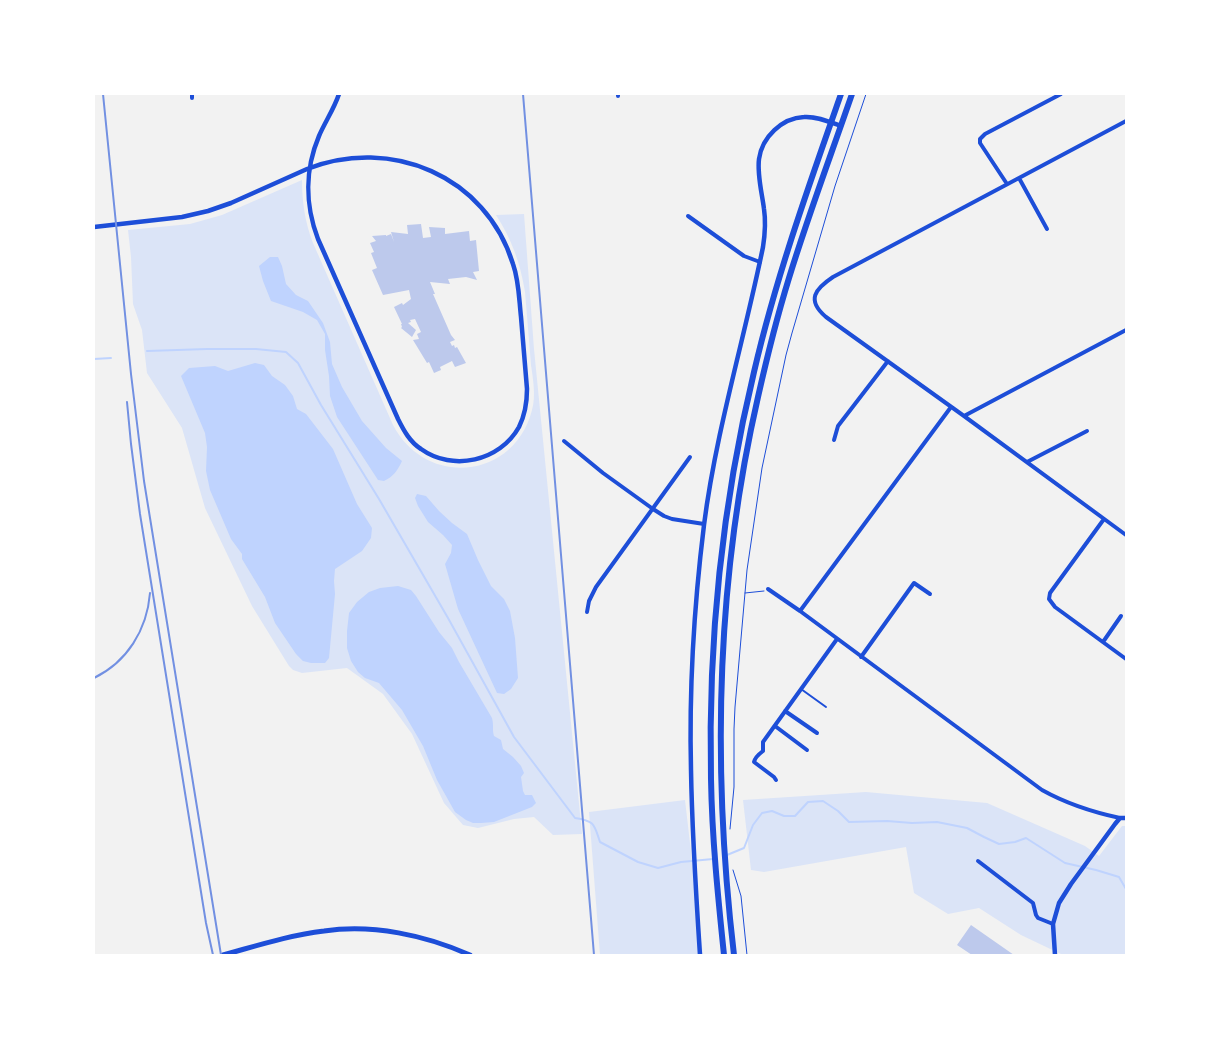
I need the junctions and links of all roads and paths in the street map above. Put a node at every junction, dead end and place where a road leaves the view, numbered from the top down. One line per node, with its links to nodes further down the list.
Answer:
1 (339, 94): 12 (street)
2 (841, 94): 7 (highway)
3 (852, 94): 8 (highway)
4 (866, 94): 29 (path)
5 (1061, 94): 10 (street)
6 (1126, 121): 9 (street)
7 (831, 122): 8 (street); 14 (street); 55 (highway)
8 (841, 126): 47 (highway)
9 (1019, 178): 10 (street); 13 (street)
10 (1007, 184): 16 (street)
11 (688, 216): 14 (street)
12 (94, 227)
13 (1047, 229)
14 (760, 262): 26 (street)
15 (1126, 330): 18 (street)
16 (888, 361): 17 (street); 20 (street)
17 (951, 407): 18 (street); 31 (street)
18 (964, 416): 23 (street)
19 (1086, 431): 23 (street)
20 (834, 440)
21 (564, 441): 24 (street)
22 (690, 457): 24 (street)
23 (1027, 462): 25 (street)
24 (653, 509): 26 (street); 32 (street)
25 (1104, 519): 27 (street); 35 (street)
26 (704, 524): 54 (street)
27 (1126, 535)
28 (768, 589): 29 (path); 31 (street)
29 (745, 593): 47 (path)
30 (930, 594): 36 (street)
31 (800, 611): 34 (street)
32 (588, 612)
33 (1121, 616): 35 (street)
34 (837, 639): 36 (street); 38 (street)
35 (1103, 642): 37 (street)
36 (861, 657): 45 (street)
37 (1126, 659)
38 (801, 689): 39 (lane); 40 (street)
39 (826, 707)
40 (785, 711): 41 (street); 42 (street)
41 (775, 726): 43 (street); 44 (street)
42 (817, 734)
43 (807, 750)
44 (776, 780)
45 (1120, 818): 46 (street); 50 (street)
46 (1126, 818)
47 (727, 835): 56 (highway)
48 (978, 861): 50 (street)
49 (732, 866): 57 (path)
50 (1053, 924): 58 (street)
51 (459, 953): 52 (main road); 53 (main road)
52 (223, 955)
53 (470, 955)
54 (700, 955)
55 (724, 955)
56 (734, 955)
57 (747, 955)
58 (1055, 955)

